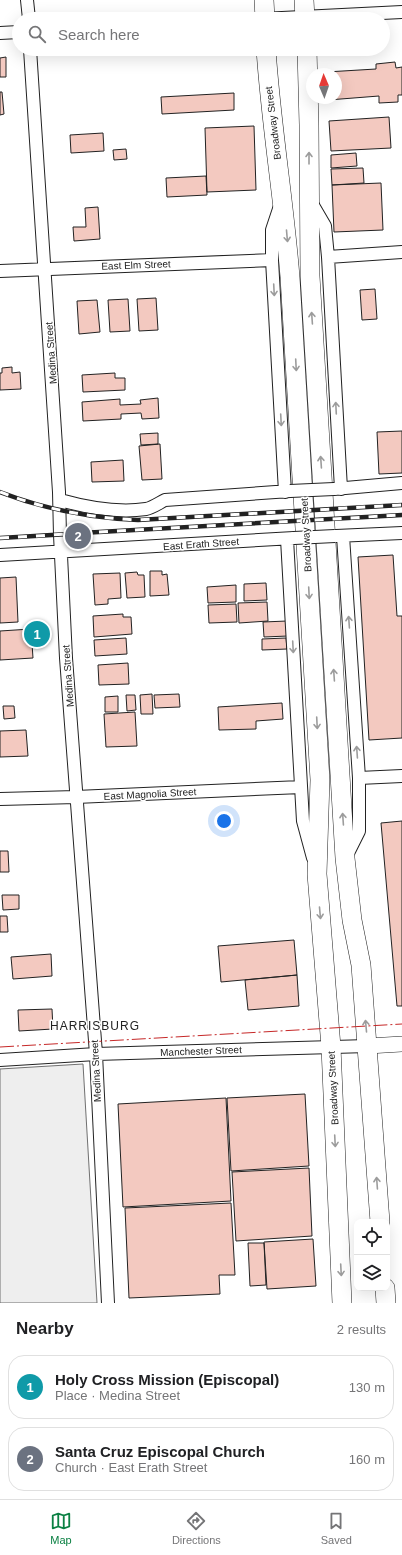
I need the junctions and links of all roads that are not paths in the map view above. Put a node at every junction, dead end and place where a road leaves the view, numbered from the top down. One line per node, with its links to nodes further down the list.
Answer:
1 (27, 0): 3 (street)
2 (264, 0): 4 (main road)
3 (28, 12)
4 (264, 12)
5 (305, 12): 6 (street)
6 (402, 12)
7 (12, 32): 8 (street)
8 (0, 33)
9 (31, 56): 17 (street, Medina Street)
10 (267, 56): 12 (main road, Broadway Street)
11 (307, 56): 13 (main road, Broadway Street, one-way to 11)
12 (283, 197): 16 (street, Broadway Street); 34 (main road, Broadway Street, one-way to 34)
13 (309, 197): 15 (street, Broadway Street); 33 (main road, Broadway Street, one-way to 13)
14 (402, 252): 15 (street)
15 (328, 257): 20 (street, Broadway Street, one-way to 15)
16 (272, 260): 17 (street, East Elm Street); 21 (street, Broadway Street, one-way to 21)
17 (46, 268): 18 (street, East Elm Street); 22 (street, Medina Street)
18 (0, 271)
19 (402, 483): 20 (street)
20 (337, 489): 21 (street, bridge)
21 (288, 492): 22 (street)
22 (60, 500): 26 (street, Medina Street)
23 (402, 533): 24 (street, East Erath Street)
24 (339, 536): 25 (street, East Erath Street, bridge); 29 (street, one-way to 24)
25 (291, 539): 26 (street, East Erath Street); 30 (street, Broadway Street, one-way to 30)
26 (60, 552): 27 (street, East Erath Street); 31 (street, Medina Street)
27 (0, 555)
28 (402, 776): 29 (street)
29 (359, 778): 33 (street)
30 (300, 787): 31 (street, East Magnolia Street); 34 (street, Broadway Street)
31 (76, 797): 32 (street, East Magnolia Street); 38 (street, Medina Street)
32 (0, 799)
33 (345, 858): 36 (main road, Broadway Street, one-way to 33)
34 (317, 874): 37 (main road, Broadway Street, one-way to 37)
35 (402, 1044): 36 (street, Manchester Street)
36 (368, 1046): 37 (street, Manchester Street); 40 (main road, Broadway Street, one-way to 36)
37 (331, 1047): 38 (street, Manchester Street); 43 (main road, Broadway Street, one-way to 43)
38 (96, 1054): 39 (street, Manchester Street); 42 (street, Medina Street)
39 (0, 1060)
40 (380, 1219)
41 (385, 1291): 44 (main road)
42 (108, 1303)
43 (342, 1303)
44 (386, 1303)

